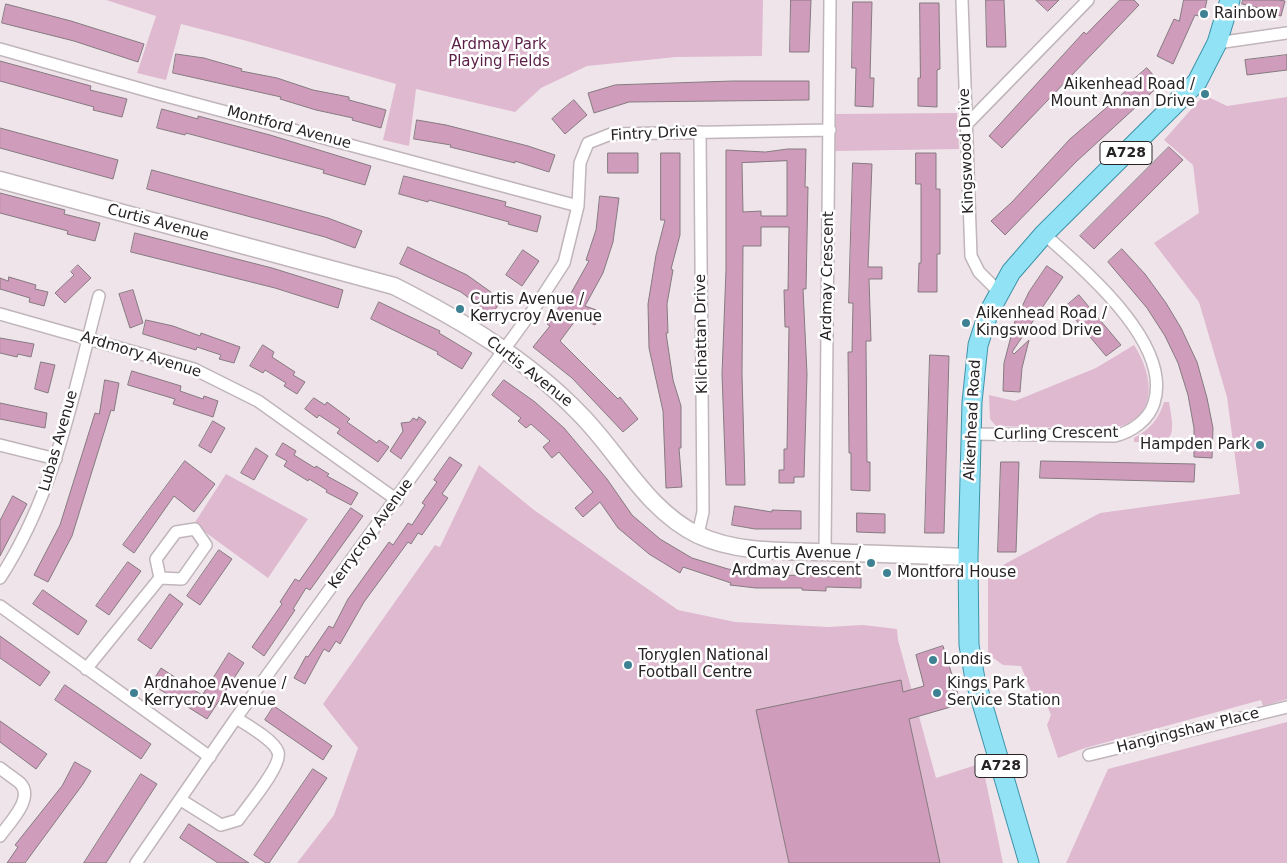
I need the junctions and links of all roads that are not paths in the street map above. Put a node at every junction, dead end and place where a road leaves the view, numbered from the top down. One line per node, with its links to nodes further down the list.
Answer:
1 (830, 0): 9 (street, Ardmay Crescent)
2 (962, 0): 8 (street, Kingswood Drive)
3 (1088, 0): 8 (street)
4 (1230, 0): 6 (main road, Aikenhead Road / A728)
5 (1287, 33): 6 (street)
6 (1218, 42): 13 (main road, Aikenhead Road / A728)
7 (0, 49): 12 (street, Montford Avenue)
8 (966, 125): 14 (street, Kingswood Drive)
9 (830, 130): 10 (street, Fintry Drive); 24 (street, Ardmay Crescent)
10 (700, 132): 12 (street, Fintry Drive); 23 (street, Kilchattan Drive)
11 (0, 180): 18 (street, Curtis Avenue)
12 (578, 206): 18 (street, Fintry Drive)
13 (1044, 234): 14 (main road, Aikenhead Road / A728); 19 (street, Curling Crescent)
14 (998, 291): 19 (main road, Aikenhead Road / A728)
15 (99, 296): 17 (street, Lubas Avenue)
16 (0, 314): 17 (street, Ardmory Avenue)
17 (87, 339): 21 (street, Lubas Avenue); 22 (street, Ardmory Avenue)
18 (504, 349): 22 (street, Kerrycroy Avenue); 23 (street, Curtis Avenue)
19 (972, 434): 25 (main road, Aikenhead Road / A728)
20 (0, 445): 21 (street)
21 (56, 459): 26 (street, Lubas Avenue)
22 (397, 500): 31 (street, Kerrycroy Avenue)
23 (698, 534): 24 (street, Curtis Avenue)
24 (825, 552): 25 (street, Curtis Avenue)
25 (968, 558): 38 (main road, Aikenhead Road / A728)
26 (0, 578)
27 (160, 578): 27 (street); 29 (street)
28 (0, 606): 29 (street)
29 (86, 669): 33 (street)
30 (1287, 707): 32 (street, Hangingshaw Place)
31 (236, 718): 33 (street, Kerrycroy Avenue); 35 (street)
32 (1089, 756)
33 (210, 757): 35 (street, Kerrycroy Avenue)
34 (0, 768): 36 (street)
35 (181, 800): 37 (street, Kerrycroy Avenue)
36 (0, 836)
37 (136, 863)
38 (1029, 863)

